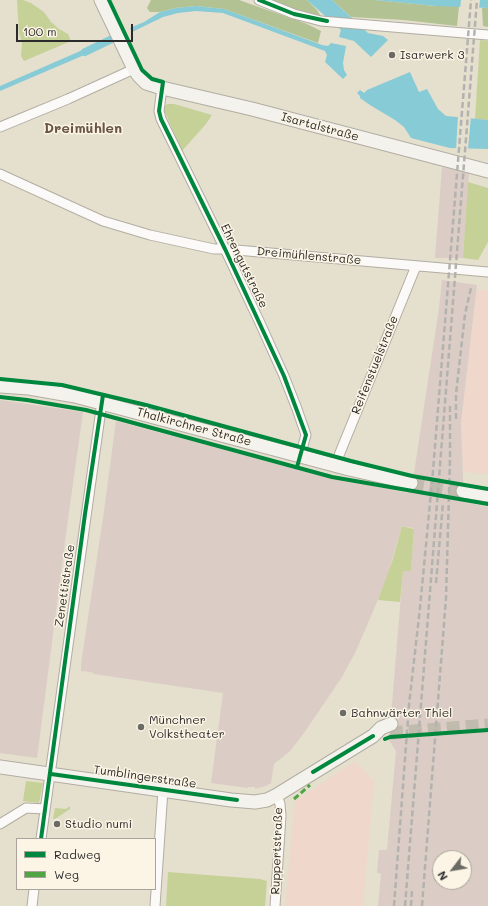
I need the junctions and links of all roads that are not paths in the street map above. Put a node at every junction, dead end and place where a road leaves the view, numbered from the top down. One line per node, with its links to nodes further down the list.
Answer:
1 (101, 0): 4 (street)
2 (259, 0): 3 (street)
3 (488, 35)
4 (134, 69): 5 (street); 6 (street)
5 (156, 86): 7 (street, Isartalstraße); 9 (street, Ehrengutstraße)
6 (0, 127)
7 (488, 172)
8 (0, 174): 9 (street, Dreimühlenstraße)
9 (225, 249): 10 (street, Dreimühlenstraße); 14 (street, Ehrengutstraße)
10 (416, 266): 11 (street, Dreimühlenstraße); 15 (street, Reifenstuelstraße)
11 (488, 272)
12 (0, 386): 13 (street, Thalkirchner Straße)
13 (102, 402): 14 (street, Thalkirchner Straße); 21 (street, Zenettistraße)
14 (300, 456): 15 (street, Thalkirchner Straße)
15 (335, 465): 16 (street, Thalkirchner Straße)
16 (411, 483)
17 (463, 491): 18 (street)
18 (488, 495)
19 (390, 729): 23 (street, Tumblingerstraße)
20 (0, 767): 21 (street, Tumblingerstraße)
21 (50, 774): 22 (street, Tumblingerstraße); 24 (street, Zenettistraße)
22 (163, 790): 23 (street, Tumblingerstraße); 29 (street)
23 (277, 795): 30 (street, Ruppertstraße)
24 (45, 809): 25 (street); 26 (street)
25 (0, 824)
26 (41, 838)
27 (34, 890): 28 (street)
28 (32, 906)
29 (155, 906)
30 (275, 906)

